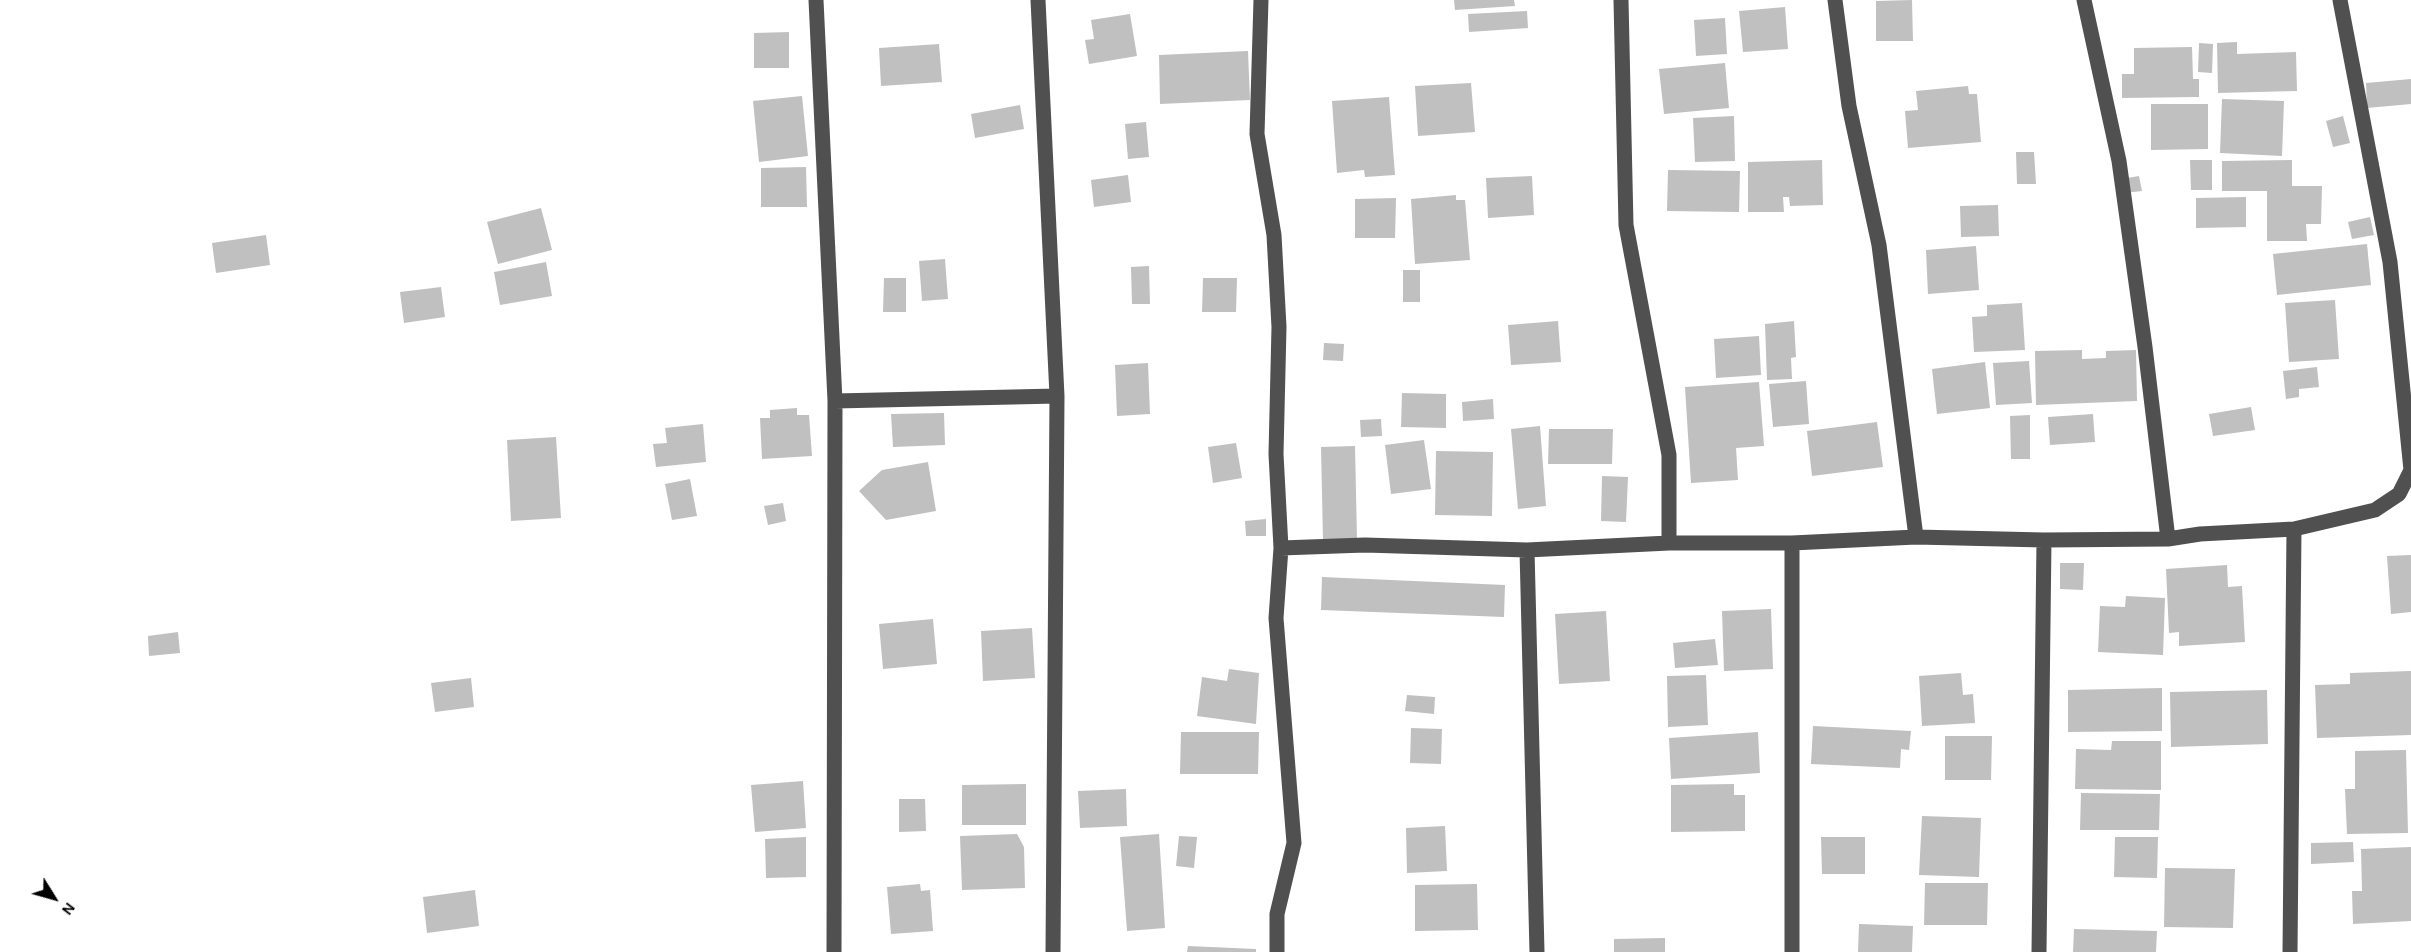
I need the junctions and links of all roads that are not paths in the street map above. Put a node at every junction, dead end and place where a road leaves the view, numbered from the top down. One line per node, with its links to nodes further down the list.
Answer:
1 (816, 0): 9 (street)
2 (1038, 0): 8 (street)
3 (1261, 0): 16 (street)
4 (1621, 0): 14 (street)
5 (1834, 0): 11 (street)
6 (2084, 0): 12 (street)
7 (2340, 0): 10 (street)
8 (1057, 396): 9 (street); 19 (street)
9 (836, 401): 18 (street)
10 (2294, 529): 12 (street); 24 (street)
11 (1916, 537): 13 (street); 15 (street)
12 (2168, 539): 13 (street)
13 (2044, 540): 23 (street)
14 (1670, 543): 15 (street); 17 (street)
15 (1792, 543): 22 (street)
16 (1281, 548): 17 (street); 20 (street)
17 (1527, 550): 21 (street)
18 (834, 952)
19 (1053, 952)
20 (1277, 952)
21 (1537, 952)
22 (1792, 952)
23 (2038, 952)
24 (2290, 952)

